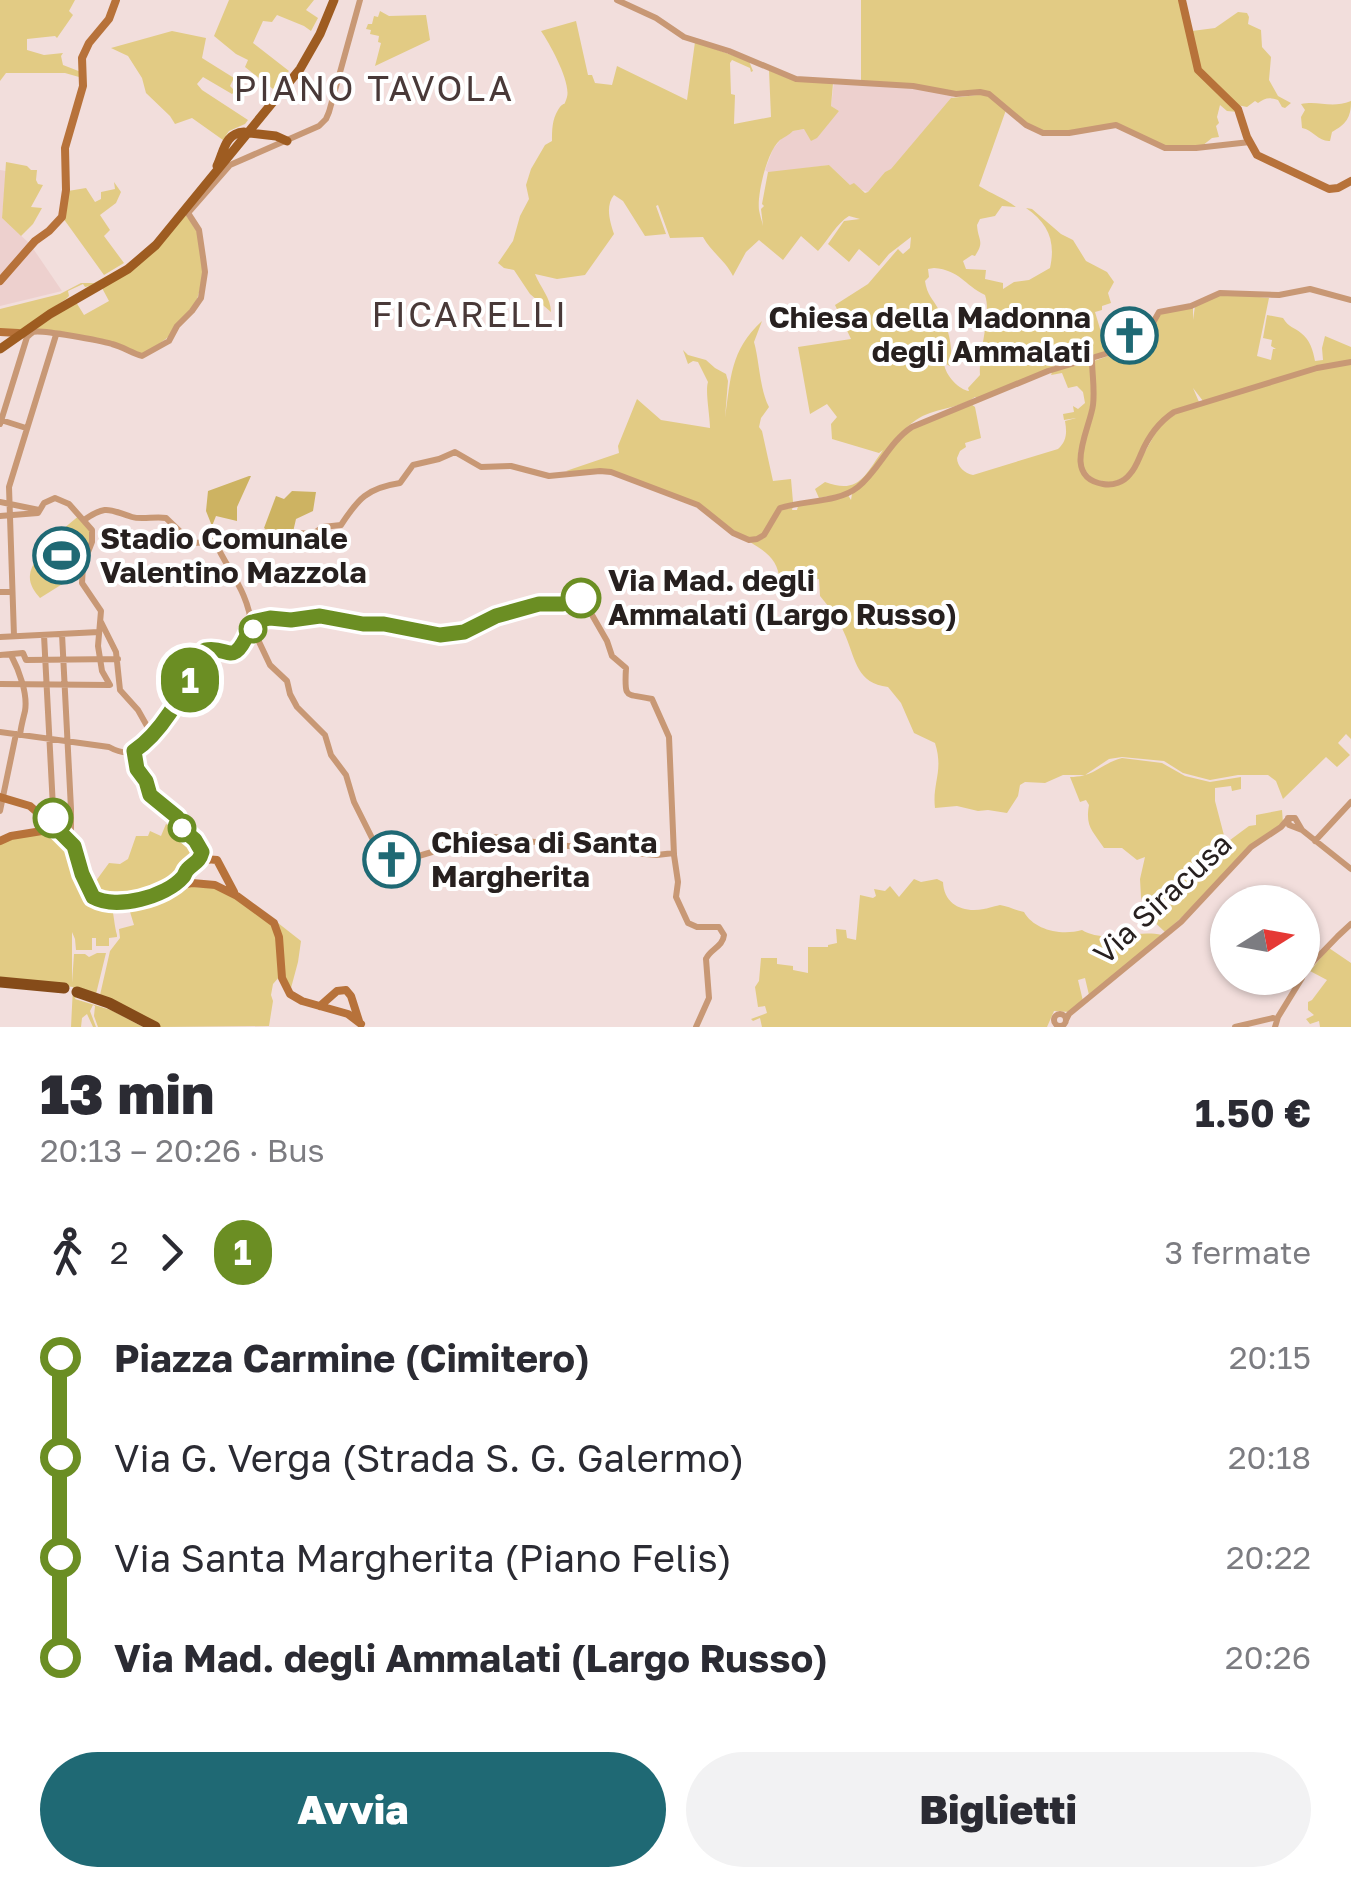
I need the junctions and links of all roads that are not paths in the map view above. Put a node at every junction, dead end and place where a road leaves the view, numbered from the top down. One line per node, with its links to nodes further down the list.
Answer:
1 (116, 0): 12 (main road)
2 (333, 0): 9 (main road); 10 (main road)
3 (360, 0): 7 (street)
4 (618, 0): 6 (street)
5 (1182, 0): 6 (main road)
6 (1246, 140): 11 (main road)
7 (282, 141): 8 (street); 10 (main road)
8 (238, 160): 9 (main road); 16 (street)
9 (220, 168): 17 (main road)
10 (209, 178): 14 (main road)
11 (1351, 181)
12 (0, 281)
13 (1351, 300): 18 (street)
14 (18, 333): 15 (main road); 17 (main road)
15 (0, 334): 17 (main road)
16 (56, 335): 20 (street); 21 (street)
17 (0, 347)
18 (1089, 362): 19 (street); 26 (street)
19 (1351, 362)
20 (0, 422): 21 (street)
21 (26, 428): 22 (street)
22 (4, 503): 23 (street); 24 (street)
23 (36, 512): 24 (street); 25 (street)
24 (4, 516): 28 (street)
25 (84, 520): 26 (street); 29 (street)
26 (215, 541): 30 (street)
27 (0, 592): 28 (street)
28 (12, 592): 34 (street)
29 (100, 611): 31 (street); 40 (street)
30 (252, 631): 46 (street); 61 (street); 61 (street)
31 (98, 632): 32 (street); 39 (street)
32 (62, 634): 33 (street); 38 (street)
33 (44, 635): 34 (street); 41 (street)
34 (14, 636): 35 (street)
35 (0, 637)
36 (0, 655): 37 (street)
37 (10, 655): 41 (street); 43 (street)
38 (64, 659): 39 (street); 41 (street); 45 (street)
39 (101, 659): 40 (street); 45 (street)
40 (118, 659): 46 (street)
41 (45, 660): 44 (street)
42 (0, 684): 43 (street)
43 (22, 684): 44 (street); 48 (street)
44 (46, 684): 45 (street); 49 (street)
45 (65, 684): 50 (street)
46 (158, 728): 51 (street)
47 (0, 732): 48 (street)
48 (18, 735): 49 (street); 52 (street)
49 (49, 739): 50 (street); 55 (street)
50 (68, 741): 51 (street); 57 (street)
51 (136, 753): 60 (street)
52 (1, 797): 54 (street); 55 (main road)
53 (1351, 802): 59 (street)
54 (0, 811)
55 (47, 817): 56 (main road)
56 (51, 829): 57 (main road); 58 (main road)
57 (69, 834): 66 (main road)
58 (0, 841)
59 (1315, 841): 64 (street); 75 (street, Via Siracusa)
60 (200, 848): 62 (street); 63 (street)
61 (674, 852): 78 (street)
62 (210, 859): 63 (main road); 65 (main road)
63 (197, 863): 66 (main road)
64 (1351, 869)
65 (226, 880): 67 (main road); 68 (main road)
66 (184, 882): 67 (main road)
67 (215, 886): 68 (main road)
68 (247, 902): 73 (main road)
69 (1351, 924): 70 (street)
70 (1320, 956)
71 (0, 983): 77 (highway)
72 (1291, 995): 76 (street)
73 (322, 1006): 74 (main road); 74 (main road)
74 (359, 1020)
75 (1061, 1022)
76 (1274, 1022): 79 (street)
77 (152, 1027)
78 (696, 1027)
79 (1235, 1027)

